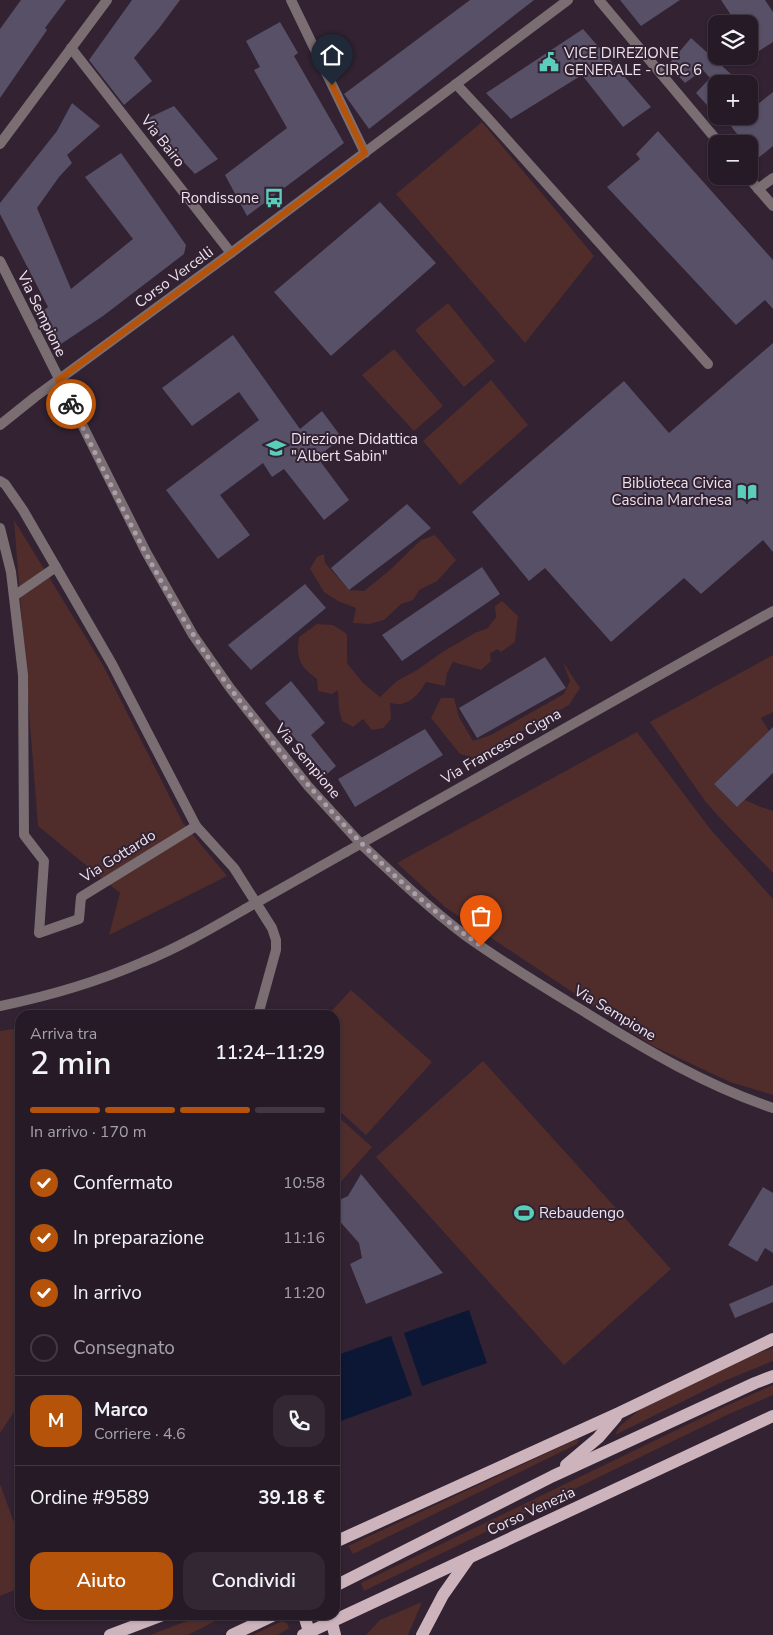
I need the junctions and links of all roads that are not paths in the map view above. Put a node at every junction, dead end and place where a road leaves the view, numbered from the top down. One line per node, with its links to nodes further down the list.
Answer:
1 (107, 0): 5 (street)
2 (291, 0): 9 (street)
3 (568, 0): 6 (street, Corso Vercelli)
4 (599, 0): 7 (street)
5 (71, 48): 8 (street); 14 (street, Via Bairo)
6 (456, 84): 9 (street, Corso Vercelli); 16 (street)
7 (712, 135)
8 (0, 144)
9 (365, 153): 14 (street, Corso Vercelli)
10 (773, 178): 12 (street)
11 (755, 185): 12 (street)
12 (758, 189): 13 (street)
13 (773, 206)
14 (231, 254): 17 (street, Corso Vercelli)
15 (0, 261): 17 (street, Via Sempione)
16 (708, 364)
17 (58, 380): 18 (street, Corso Vercelli); 25 (street, Via Sempione)
18 (0, 425)
19 (0, 481): 21 (street)
20 (0, 528): 22 (street, Via Gottardo)
21 (56, 567): 22 (street); 24 (street)
22 (14, 596): 24 (street, Via Gottardo)
23 (773, 611): 25 (street, Via Francesco Cigna)
24 (196, 826): 27 (street)
25 (361, 844): 26 (street, Via Francesco Cigna, bridge); 28 (street, Via Sempione)
26 (0, 1006)
27 (259, 1010)
28 (773, 1108)
29 (773, 1339): 31 (main road)
30 (773, 1376): 33 (main road, Corso Venezia)
31 (619, 1413): 33 (main road); 34 (main road)
32 (773, 1416): 35 (main road, Corso Venezia)
33 (553, 1476): 36 (main road, Corso Venezia)
34 (340, 1540)
35 (469, 1558): 37 (main road, Corso Venezia); 47 (main road)
36 (340, 1583)
37 (340, 1614)
38 (150, 1620): 44 (main road)
39 (264, 1620): 45 (main road)
40 (305, 1620): 43 (main road)
41 (329, 1620): 43 (main road, Corso Venezia)
42 (332, 1620): 46 (main road)
43 (308, 1634)
44 (110, 1635)
45 (232, 1635)
46 (335, 1635)
47 (422, 1635)

